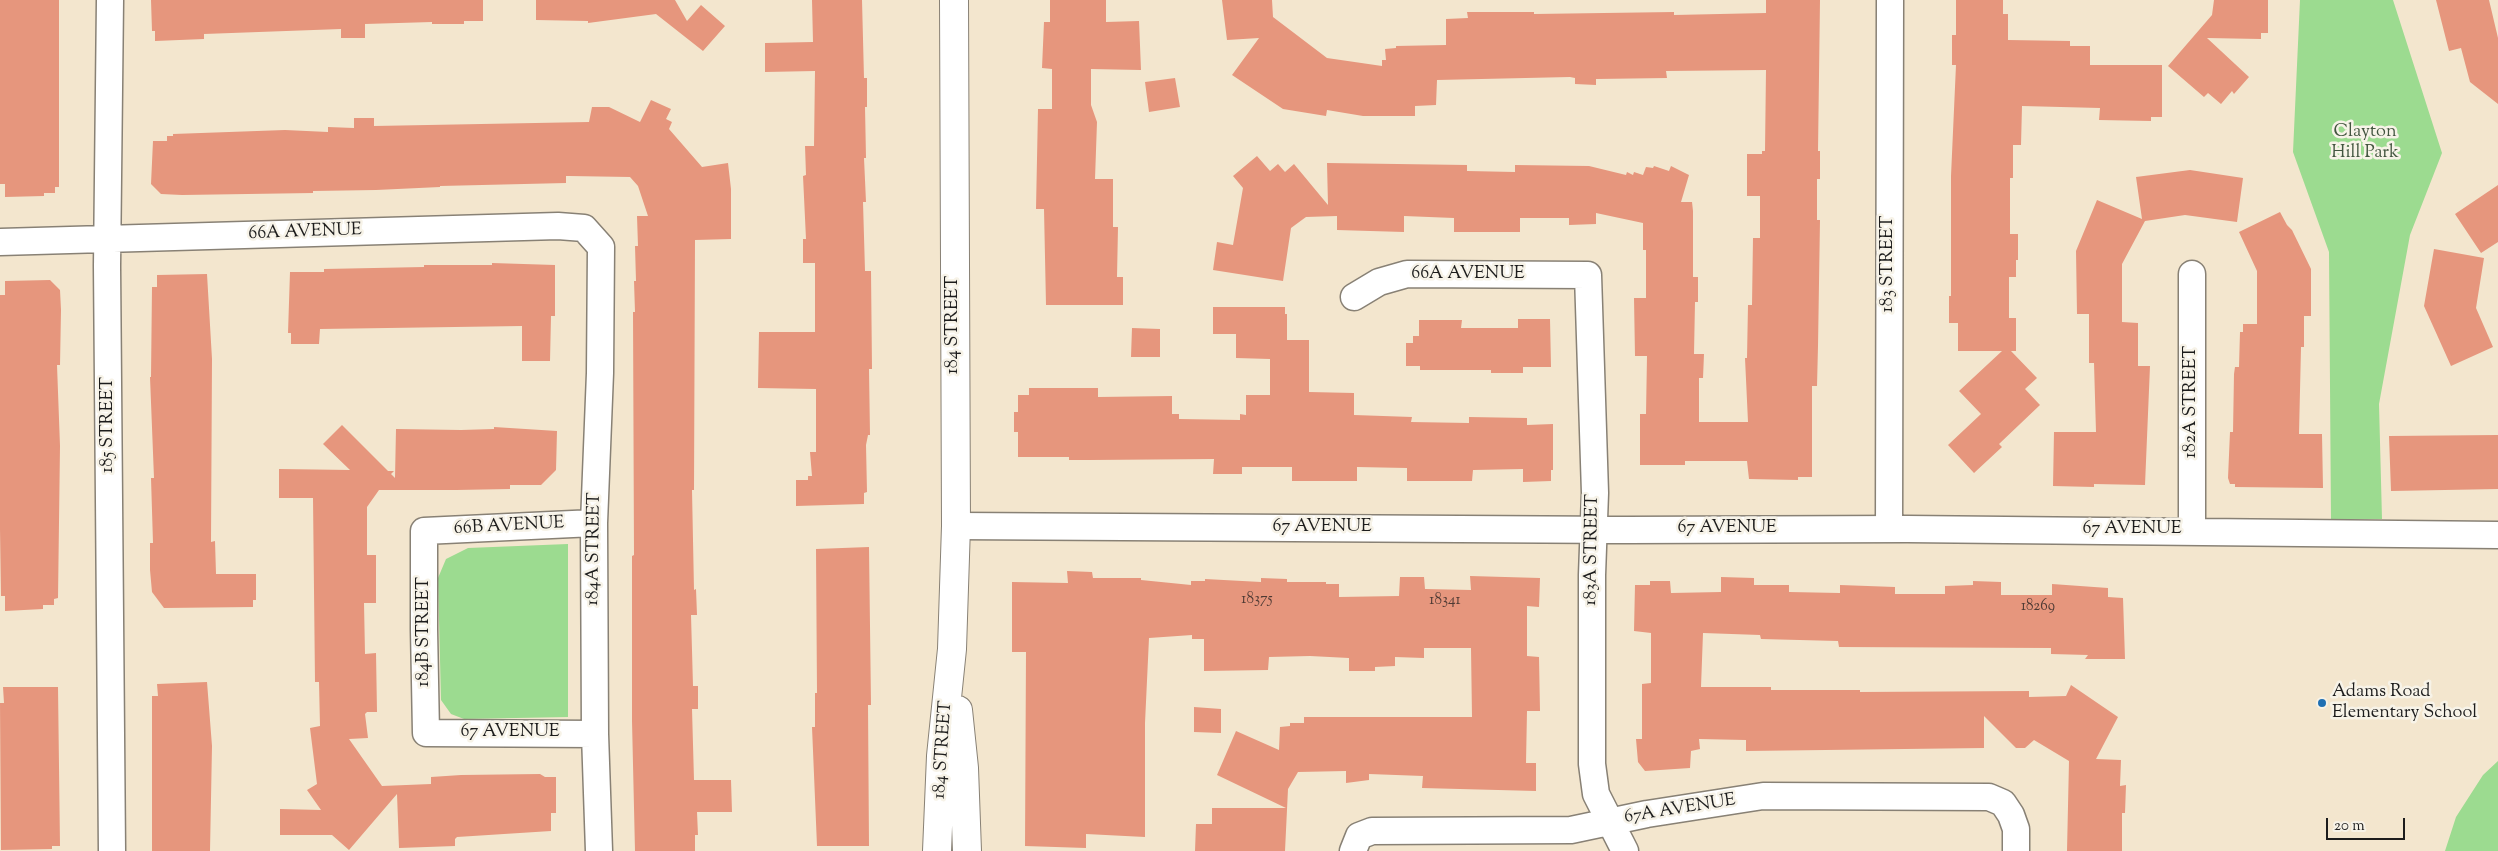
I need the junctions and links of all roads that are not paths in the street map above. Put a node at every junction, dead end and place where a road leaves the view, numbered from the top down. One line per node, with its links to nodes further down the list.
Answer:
1 (110, 0): 4 (street, 185 STREET)
2 (954, 0): 11 (main road, 184 STREET)
3 (1890, 0): 12 (street, 183 STREET)
4 (107, 239): 5 (street, 66A AVENUE); 6 (street, 66A AVENUE); 21 (street, 185 STREET)
5 (0, 242)
6 (601, 247): 10 (street, 184A STREET)
7 (2192, 274): 14 (street, 182A STREET)
8 (1588, 275): 9 (street, 66A AVENUE); 13 (street, 183A STREET)
9 (1354, 297)
10 (594, 523): 15 (street, 66B AVENUE); 19 (street, 184A STREET)
11 (956, 526): 13 (street, 67 AVENUE); 17 (main road, 184 STREET)
12 (1889, 529): 13 (street, 67 AVENUE); 14 (street, 67 AVENUE)
13 (1593, 530): 20 (street, 183A STREET)
14 (2192, 530): 16 (street, 67 AVENUE)
15 (424, 531): 18 (street, 184B STREET)
16 (2498, 535)
17 (952, 649): 23 (main road, 184 STREET); 24 (main road, 184 STREET)
18 (426, 733): 19 (street, 67 AVENUE)
19 (595, 734): 22 (street, 184A STREET)
20 (1608, 822): 25 (street, 67A AVENUE); 26 (street); 27 (street, 67A AVENUE)
21 (112, 851)
22 (599, 851)
23 (937, 851)
24 (967, 851)
25 (1353, 851)
26 (1625, 851)
27 (2016, 851)

